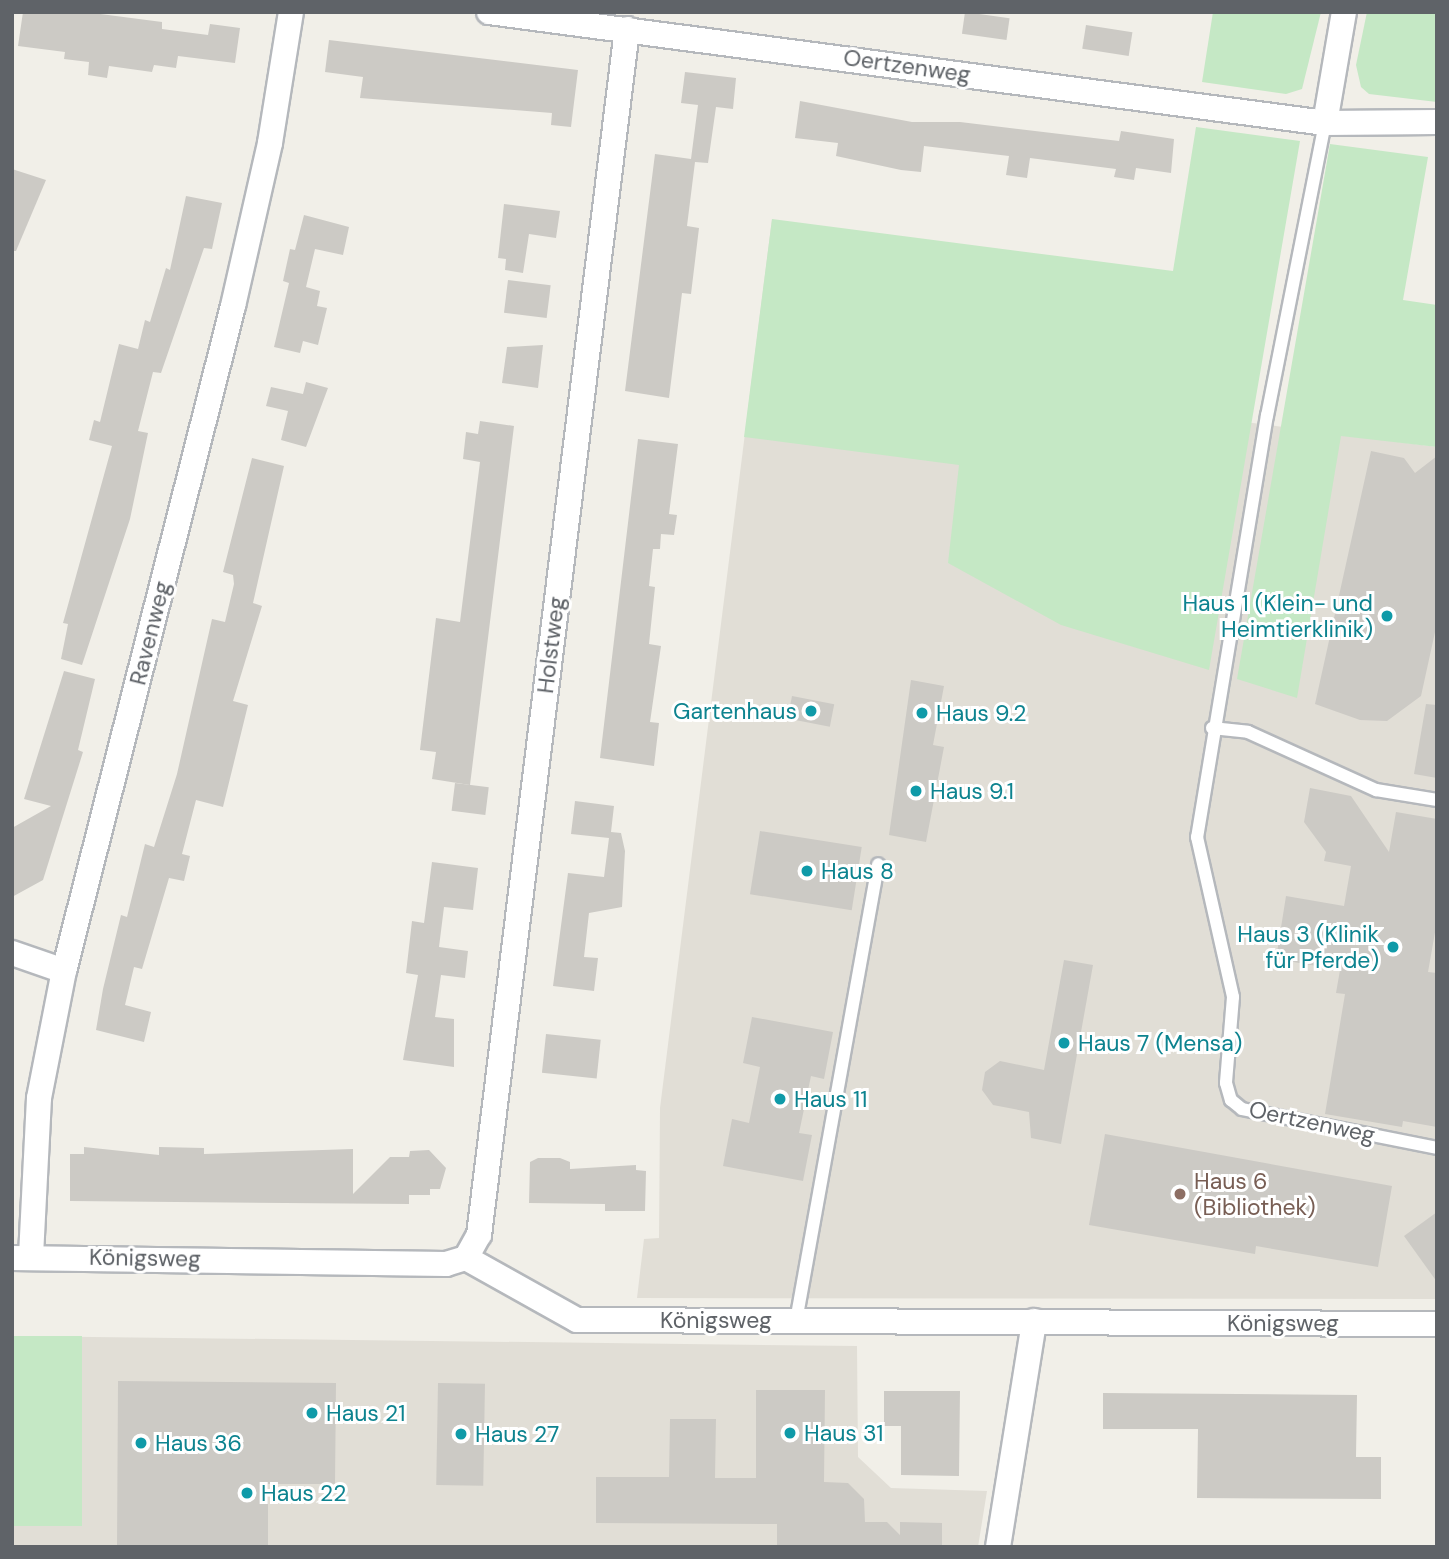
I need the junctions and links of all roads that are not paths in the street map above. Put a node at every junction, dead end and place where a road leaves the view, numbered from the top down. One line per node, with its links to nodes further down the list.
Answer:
1 (291, 12): 11 (street, Ravenweg)
2 (489, 12): 4 (street, Oertzenweg)
3 (1344, 12): 6 (street)
4 (627, 29): 6 (street, Oertzenweg); 14 (street, Holstweg)
5 (1437, 122): 6 (street, Oertzenweg)
6 (1325, 123): 7 (lane, Oertzenweg)
7 (1212, 729): 8 (lane); 12 (lane, Oertzenweg)
8 (1437, 800)
9 (878, 864): 15 (lane)
10 (12, 953): 11 (street)
11 (64, 971): 13 (street, Ravenweg)
12 (1437, 1147)
13 (22, 1257): 14 (street, Königsweg)
14 (466, 1258): 15 (street, Königsweg)
15 (796, 1321): 16 (street, Königsweg)
16 (1034, 1321): 17 (street, Königsweg); 18 (street)
17 (1437, 1324)
18 (998, 1547)

